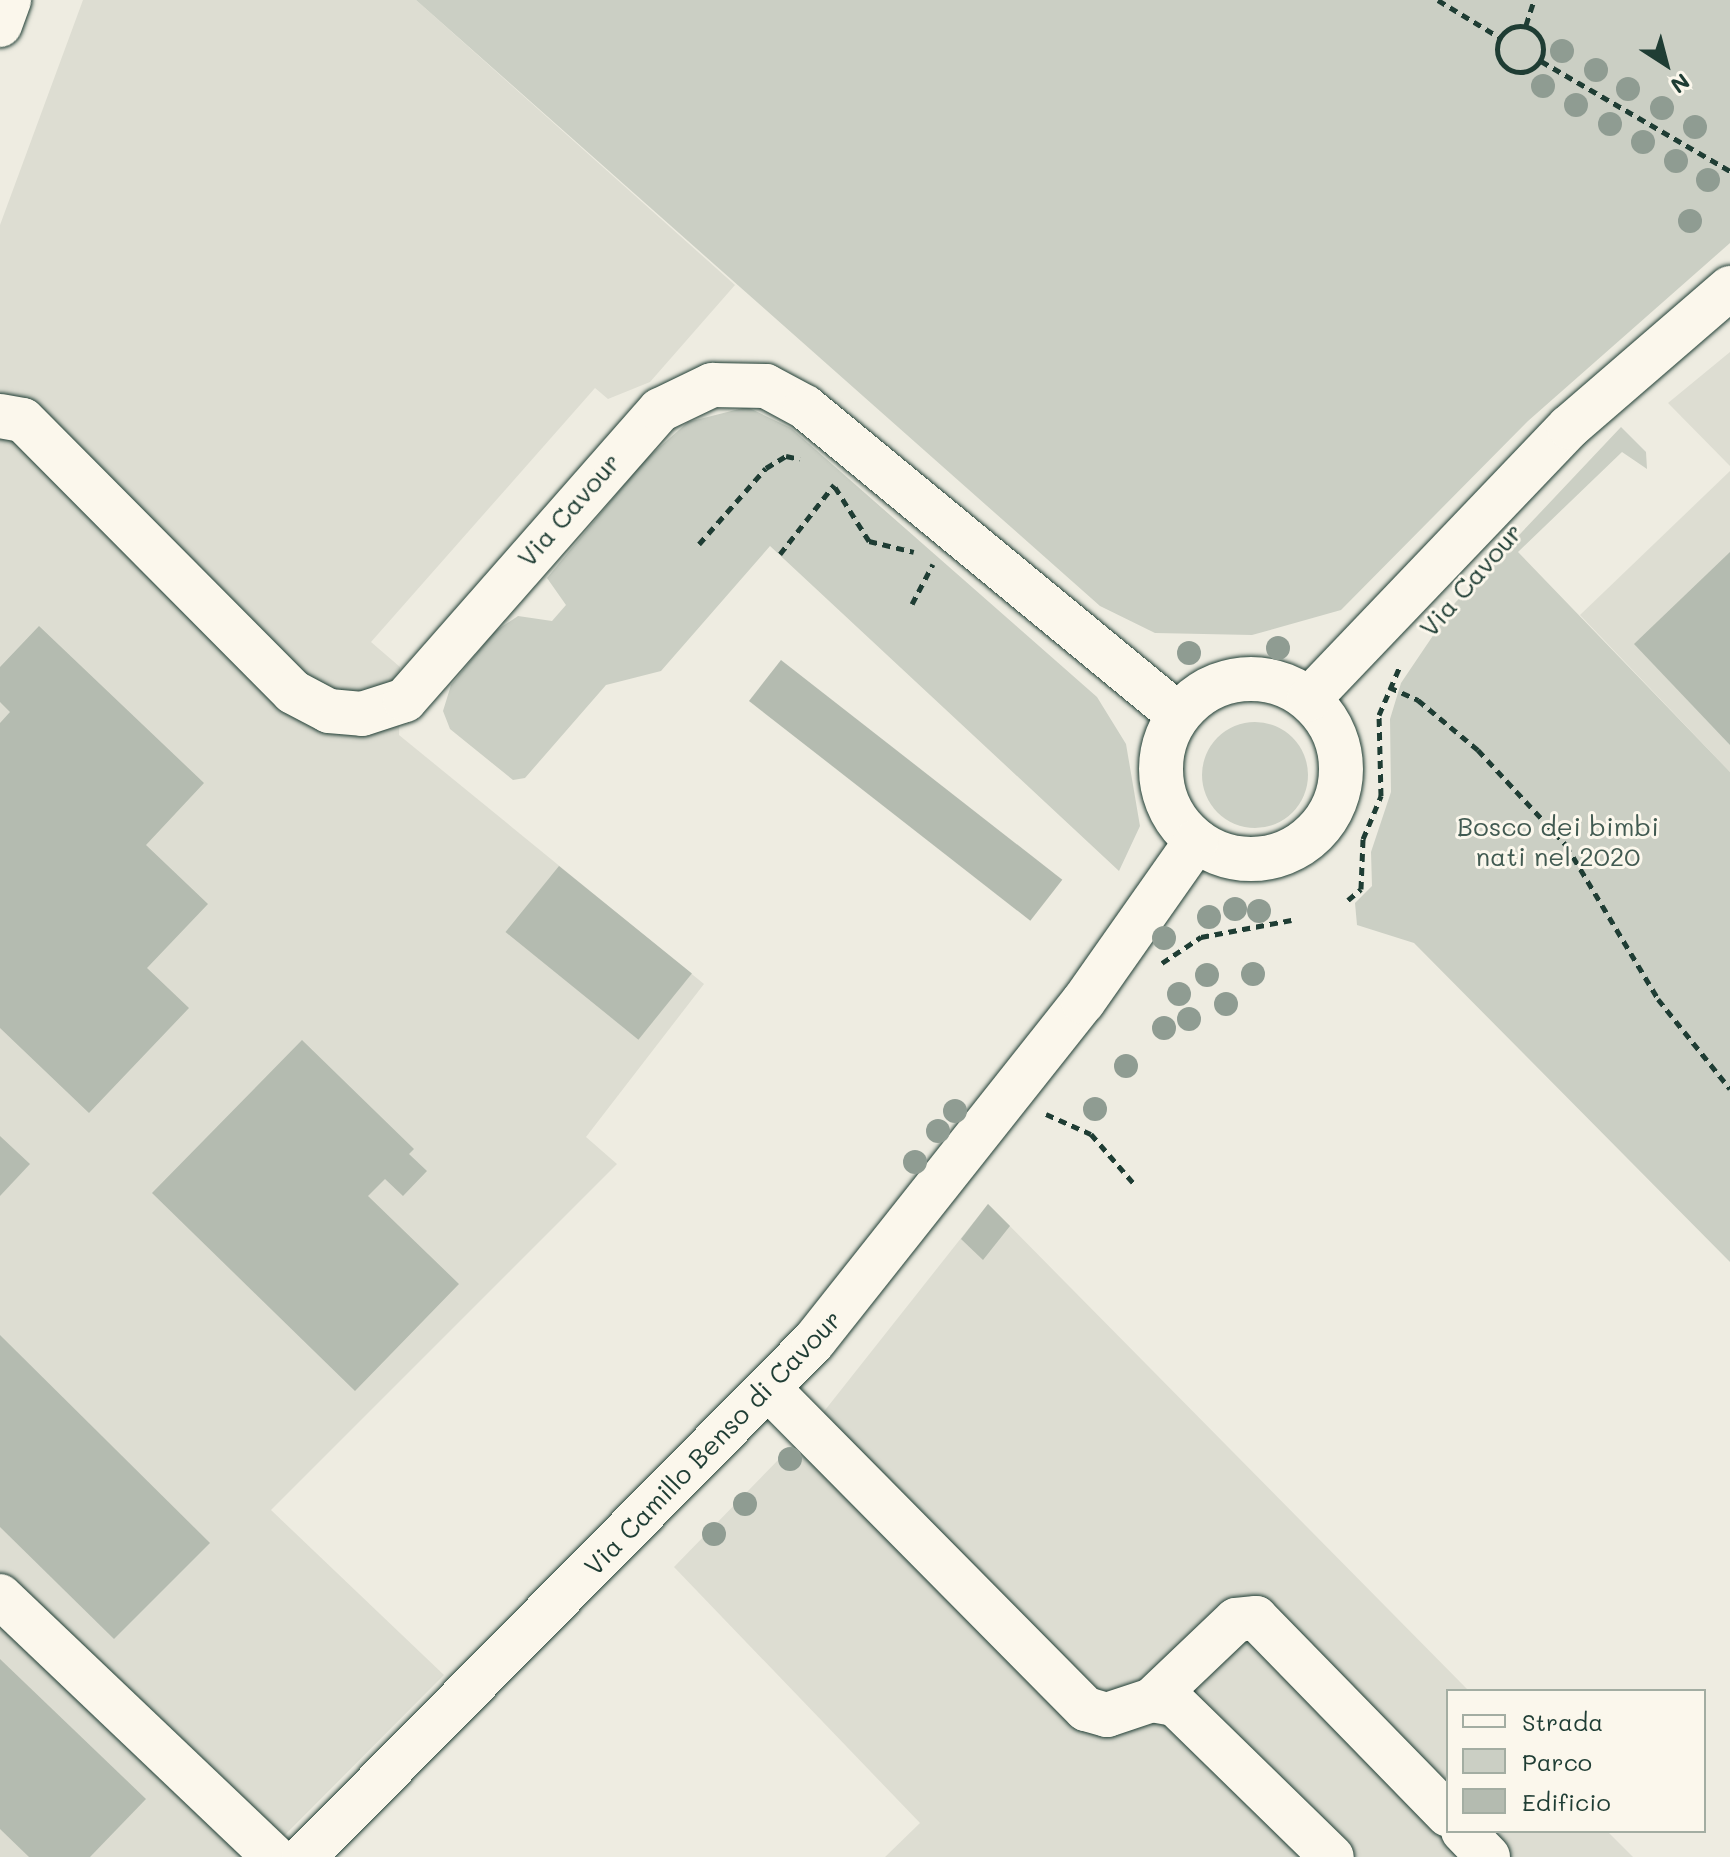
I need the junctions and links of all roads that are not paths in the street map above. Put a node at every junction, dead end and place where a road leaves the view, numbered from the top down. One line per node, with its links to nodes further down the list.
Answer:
1 (9, 0): 2 (main road)
2 (0, 25)
3 (1730, 288): 5 (main road)
4 (0, 416): 6 (main road, Via Cavour)
5 (1309, 699): 6 (main road); 7 (main road)
6 (1178, 715): 7 (main road)
7 (1196, 841): 8 (main road, Via Camillo Benso di Cavour)
8 (770, 1390): 10 (main road); 14 (main road, Via Camillo Benso di Cavour)
9 (0, 1596): 13 (main road)
10 (1152, 1700): 11 (main road); 15 (main road)
11 (1446, 1813)
12 (1465, 1833): 16 (main road)
13 (274, 1857)
14 (304, 1857)
15 (1332, 1857)
16 (1488, 1857)

